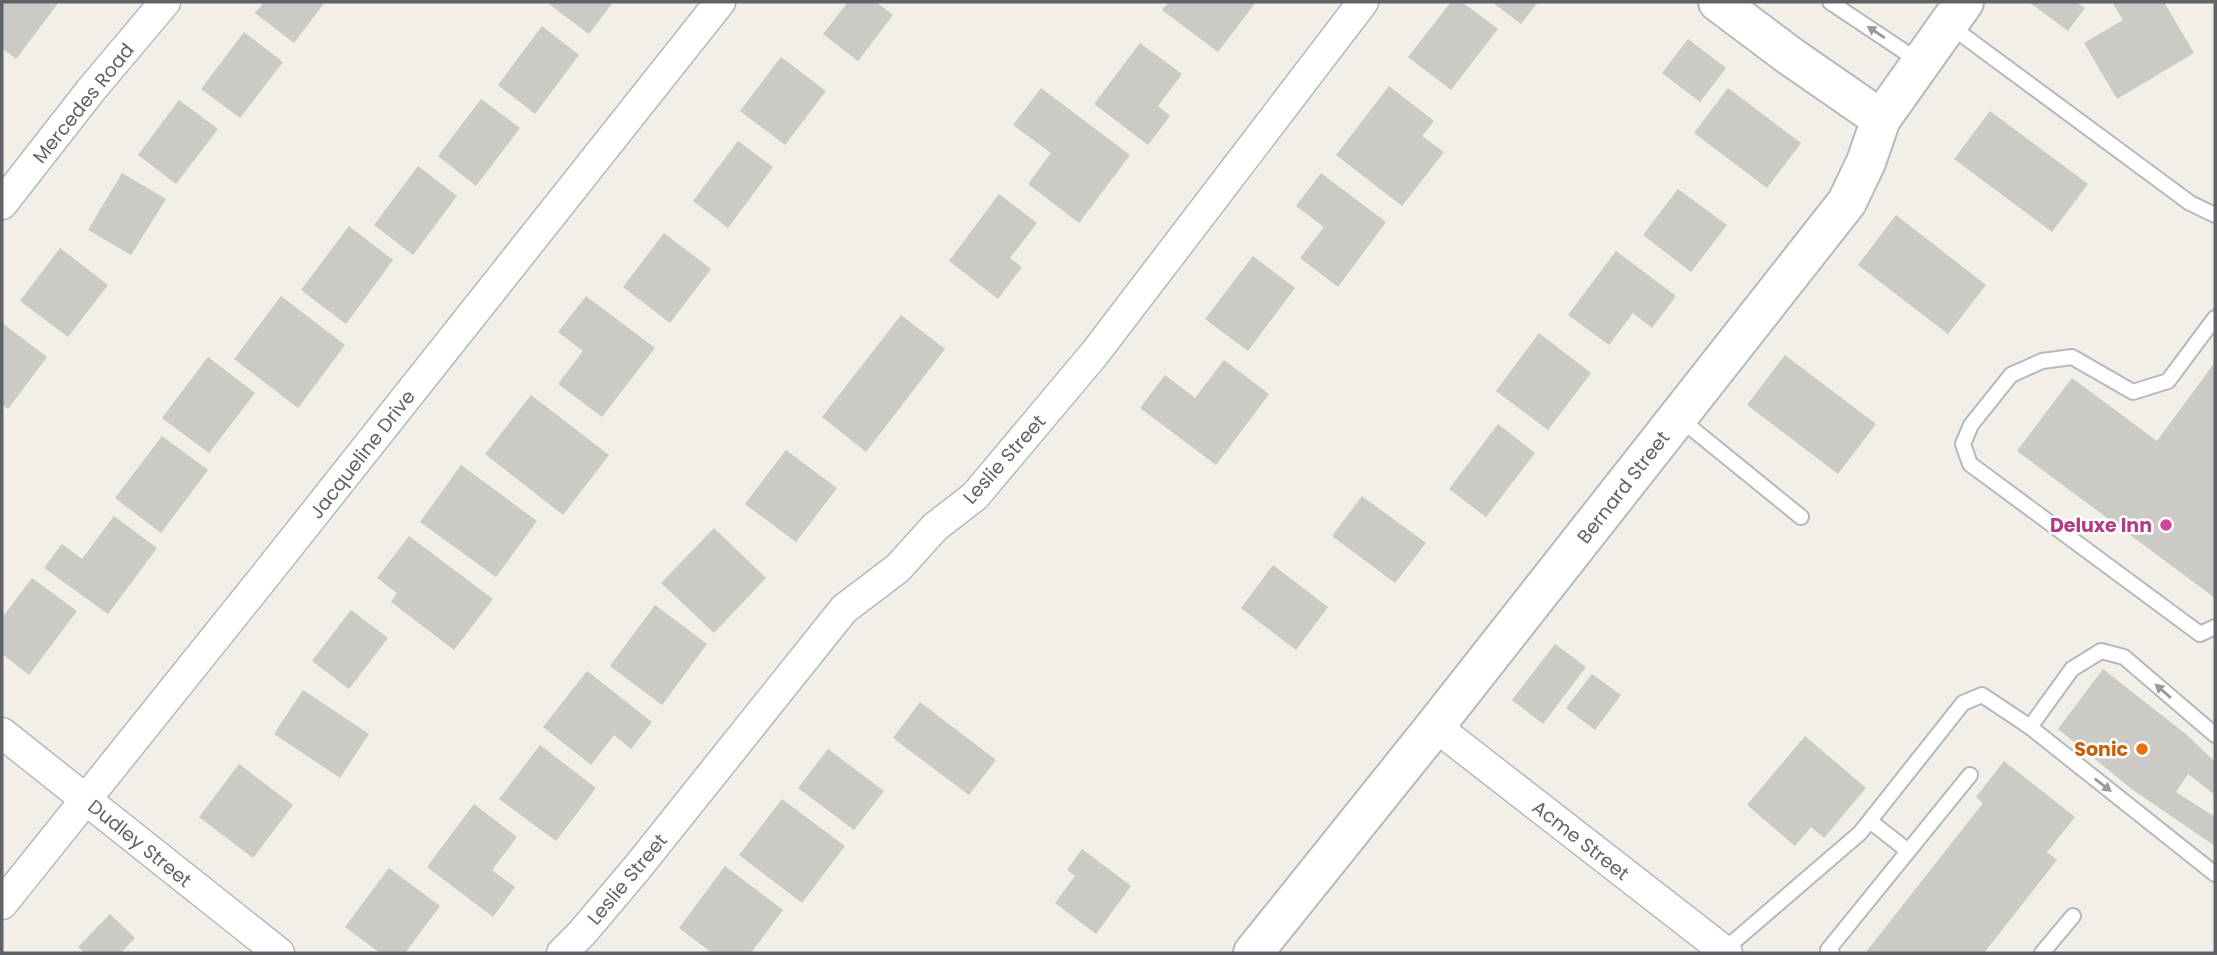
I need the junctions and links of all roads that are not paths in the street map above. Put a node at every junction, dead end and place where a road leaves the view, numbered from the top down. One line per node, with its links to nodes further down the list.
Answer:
1 (164, 2): 9 (street, Mercedes Road)
2 (720, 2): 20 (street, Jacqueline Drive)
3 (1363, 2): 28 (street, Leslie Street)
4 (1718, 2): 8 (street)
5 (1830, 2): 7 (lane, one-way to 5)
6 (1956, 13): 7 (street, Bernard Street); 10 (lane)
7 (1921, 63): 8 (street, Bernard Street)
8 (1881, 119): 12 (street, Bernard Street)
9 (2, 204)
10 (2215, 215)
11 (2215, 318): 14 (lane)
12 (1678, 417): 13 (lane); 15 (street, Bernard Street)
13 (1801, 517)
14 (2215, 627)
15 (1435, 726): 26 (street, Acme Street); 29 (street, Bernard Street)
16 (2030, 727): 18 (lane, one-way to 16); 21 (lane); 23 (lane, one-way to 23)
17 (2, 733): 20 (street, Dudley Street)
18 (2215, 735)
19 (1970, 775): 22 (lane)
20 (85, 799): 24 (street, Jacqueline Drive); 27 (street, Dudley Street)
21 (1870, 821): 22 (lane); 26 (lane)
22 (1908, 851): 30 (lane)
23 (2215, 874)
24 (2, 904)
25 (2073, 916): 31 (lane)
26 (1726, 952)
27 (279, 953)
28 (562, 953)
29 (1253, 953)
30 (1832, 953)
31 (2042, 953)

